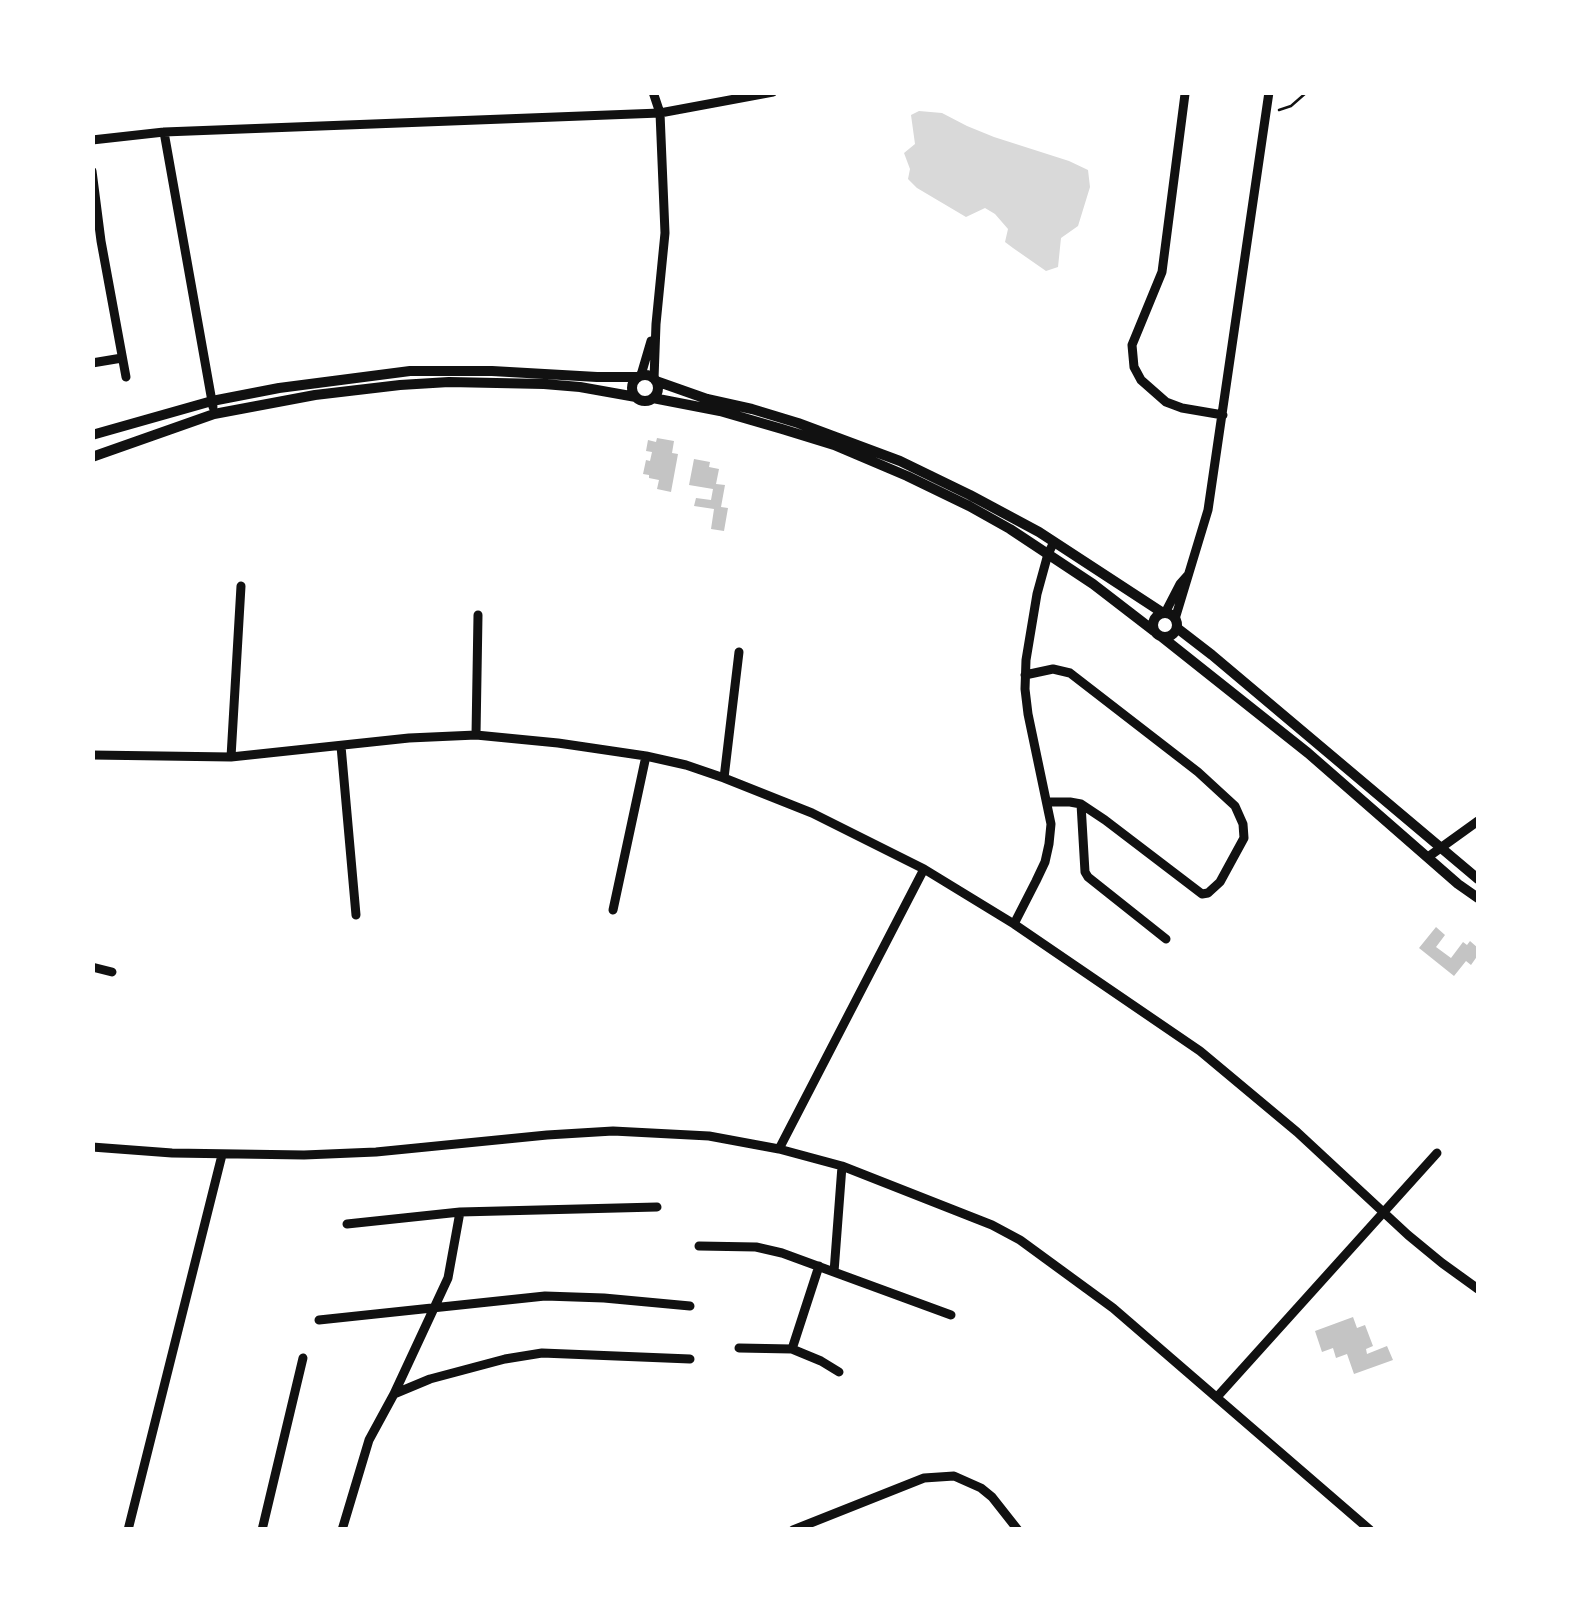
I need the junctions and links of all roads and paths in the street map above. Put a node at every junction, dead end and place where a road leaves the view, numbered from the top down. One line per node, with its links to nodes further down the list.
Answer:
1 (653, 92): 6 (street)
2 (773, 92): 6 (street)
3 (1269, 92): 7 (street)
4 (1307, 92): 7 (path)
5 (1185, 94): 22 (street)
6 (660, 113): 8 (street); 12 (street)
7 (1266, 116): 22 (street)
8 (164, 132): 9 (street); 20 (street)
9 (92, 140)
10 (92, 171): 11 (street)
11 (94, 204): 13 (street)
12 (656, 324): 15 (street); 17 (street)
13 (122, 358): 14 (street); 16 (street)
14 (92, 363)
15 (640, 376): 17 (street); 18 (street); 20 (street)
16 (126, 377)
17 (655, 380): 19 (street); 25 (street)
18 (636, 397): 19 (street); 21 (street)
19 (653, 398): 26 (street)
20 (212, 401): 21 (street); 23 (street)
21 (214, 414): 24 (street)
22 (1223, 415): 29 (street)
23 (92, 436)
24 (92, 457)
25 (1054, 542): 26 (street); 29 (street)
26 (1048, 554): 30 (street); 32 (street)
27 (241, 586): 36 (street)
28 (478, 615): 33 (street)
29 (1170, 618): 30 (street); 30 (street); 42 (street)
30 (1158, 634): 43 (street)
31 (739, 652): 38 (street)
32 (1026, 675): 39 (street); 40 (street)
33 (476, 735): 34 (street); 37 (street)
34 (341, 746): 36 (street); 48 (street)
35 (92, 755): 36 (street)
36 (231, 756)
37 (646, 756): 38 (street); 47 (street)
38 (724, 778): 44 (street)
39 (1046, 802): 40 (street); 49 (street)
40 (1081, 804): 50 (street)
41 (1478, 821): 42 (street)
42 (1441, 849): 43 (street); 45 (street)
43 (1428, 858): 46 (street)
44 (924, 869): 49 (street); 54 (street)
45 (1478, 879)
46 (1478, 898)
47 (613, 910)
48 (356, 915)
49 (1014, 924): 60 (street)
50 (1166, 940)
51 (92, 967): 52 (street)
52 (112, 972)
53 (92, 1147): 56 (street)
54 (779, 1149): 56 (street); 57 (street)
55 (1437, 1153): 60 (street)
56 (222, 1155): 77 (street)
57 (842, 1166): 64 (street); 76 (street)
58 (657, 1207): 59 (street)
59 (460, 1212): 61 (street); 67 (street)
60 (1382, 1212): 65 (street); 76 (street)
61 (346, 1224)
62 (699, 1246): 63 (street)
63 (819, 1266): 64 (street); 71 (street)
64 (834, 1272): 68 (street)
65 (1478, 1289)
66 (690, 1306): 67 (street)
67 (434, 1309): 69 (street); 75 (street)
68 (951, 1316)
69 (319, 1320)
70 (739, 1348): 71 (street)
71 (792, 1349): 74 (street)
72 (303, 1358): 78 (street)
73 (690, 1359): 75 (street)
74 (840, 1372)
75 (394, 1394): 79 (street)
76 (1218, 1397): 82 (street)
77 (128, 1530)
78 (262, 1530)
79 (342, 1530)
80 (793, 1530): 81 (street)
81 (1018, 1530)
82 (1370, 1530)

